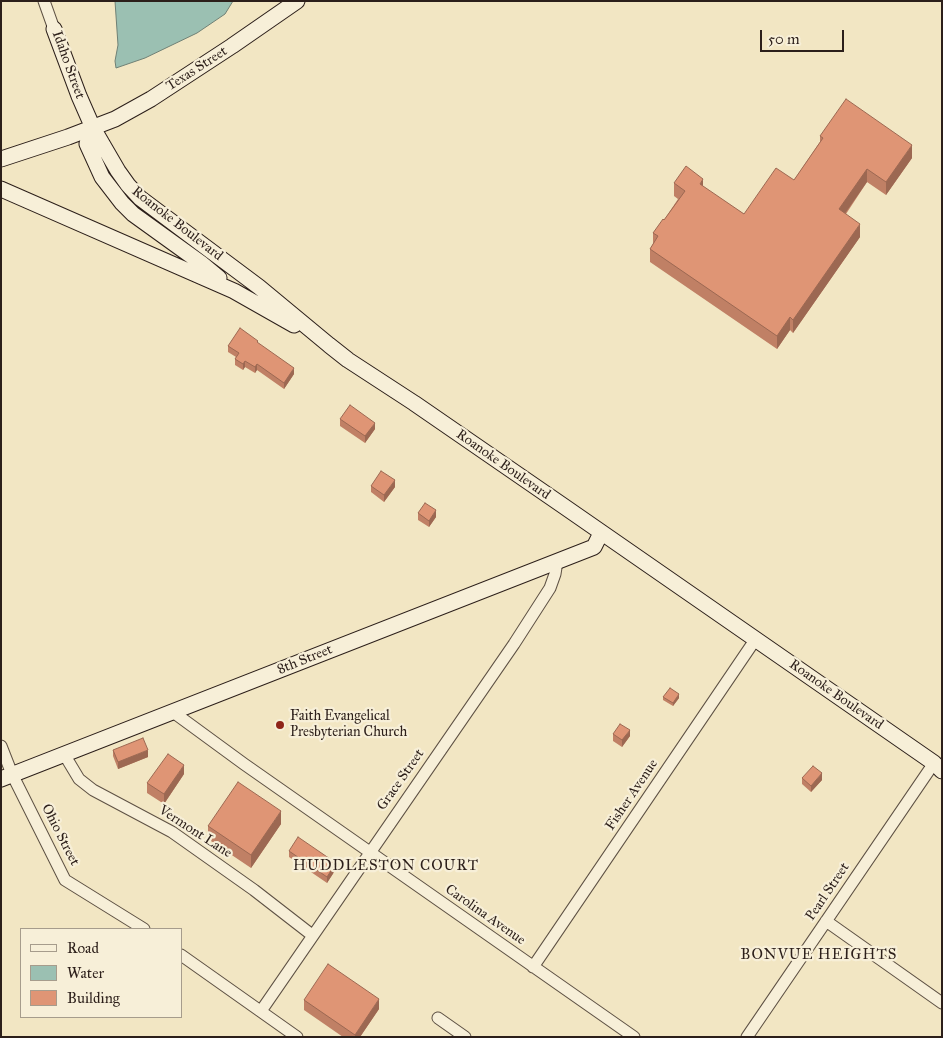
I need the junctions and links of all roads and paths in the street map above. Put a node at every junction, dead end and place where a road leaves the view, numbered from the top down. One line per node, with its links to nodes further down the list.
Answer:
1 (44, 1): 3 (street, Idaho Street)
2 (297, 1): 4 (main road, Texas Street)
3 (54, 29): 4 (main road, Idaho Street)
4 (93, 128): 5 (main road); 7 (main road, Roanoke Boulevard); 8 (main road, Roanoke Boulevard)
5 (1, 160)
6 (1, 189): 7 (main road)
7 (234, 290): 8 (main road)
8 (329, 345): 9 (main road, Roanoke Boulevard)
9 (601, 532): 10 (main road, 8th Street); 11 (main road, Roanoke Boulevard)
10 (557, 561): 12 (main road, 8th Street); 17 (street, Grace Street)
11 (755, 640): 15 (main road, Roanoke Boulevard); 22 (street, Fisher Avenue)
12 (173, 712): 14 (main road, 8th Street); 17 (street, Carolina Avenue)
13 (1, 746): 16 (street, Ohio Street)
14 (64, 754): 16 (main road, 8th Street); 20 (street, Vermont Lane)
15 (938, 767): 18 (street, Pearl Street)
16 (7, 777): 19 (street, Ohio Street)
17 (369, 852): 20 (street, Grace Street); 22 (street, Carolina Avenue)
18 (826, 921): 23 (street); 29 (street, Pearl Street)
19 (142, 928)
20 (312, 935): 24 (street, Grace Street)
21 (182, 956): 24 (street)
22 (533, 967): 28 (street, Carolina Avenue)
23 (942, 1003)
24 (261, 1011): 26 (street)
25 (438, 1018): 27 (street)
26 (297, 1037)
27 (465, 1037)
28 (634, 1037)
29 (747, 1037)

